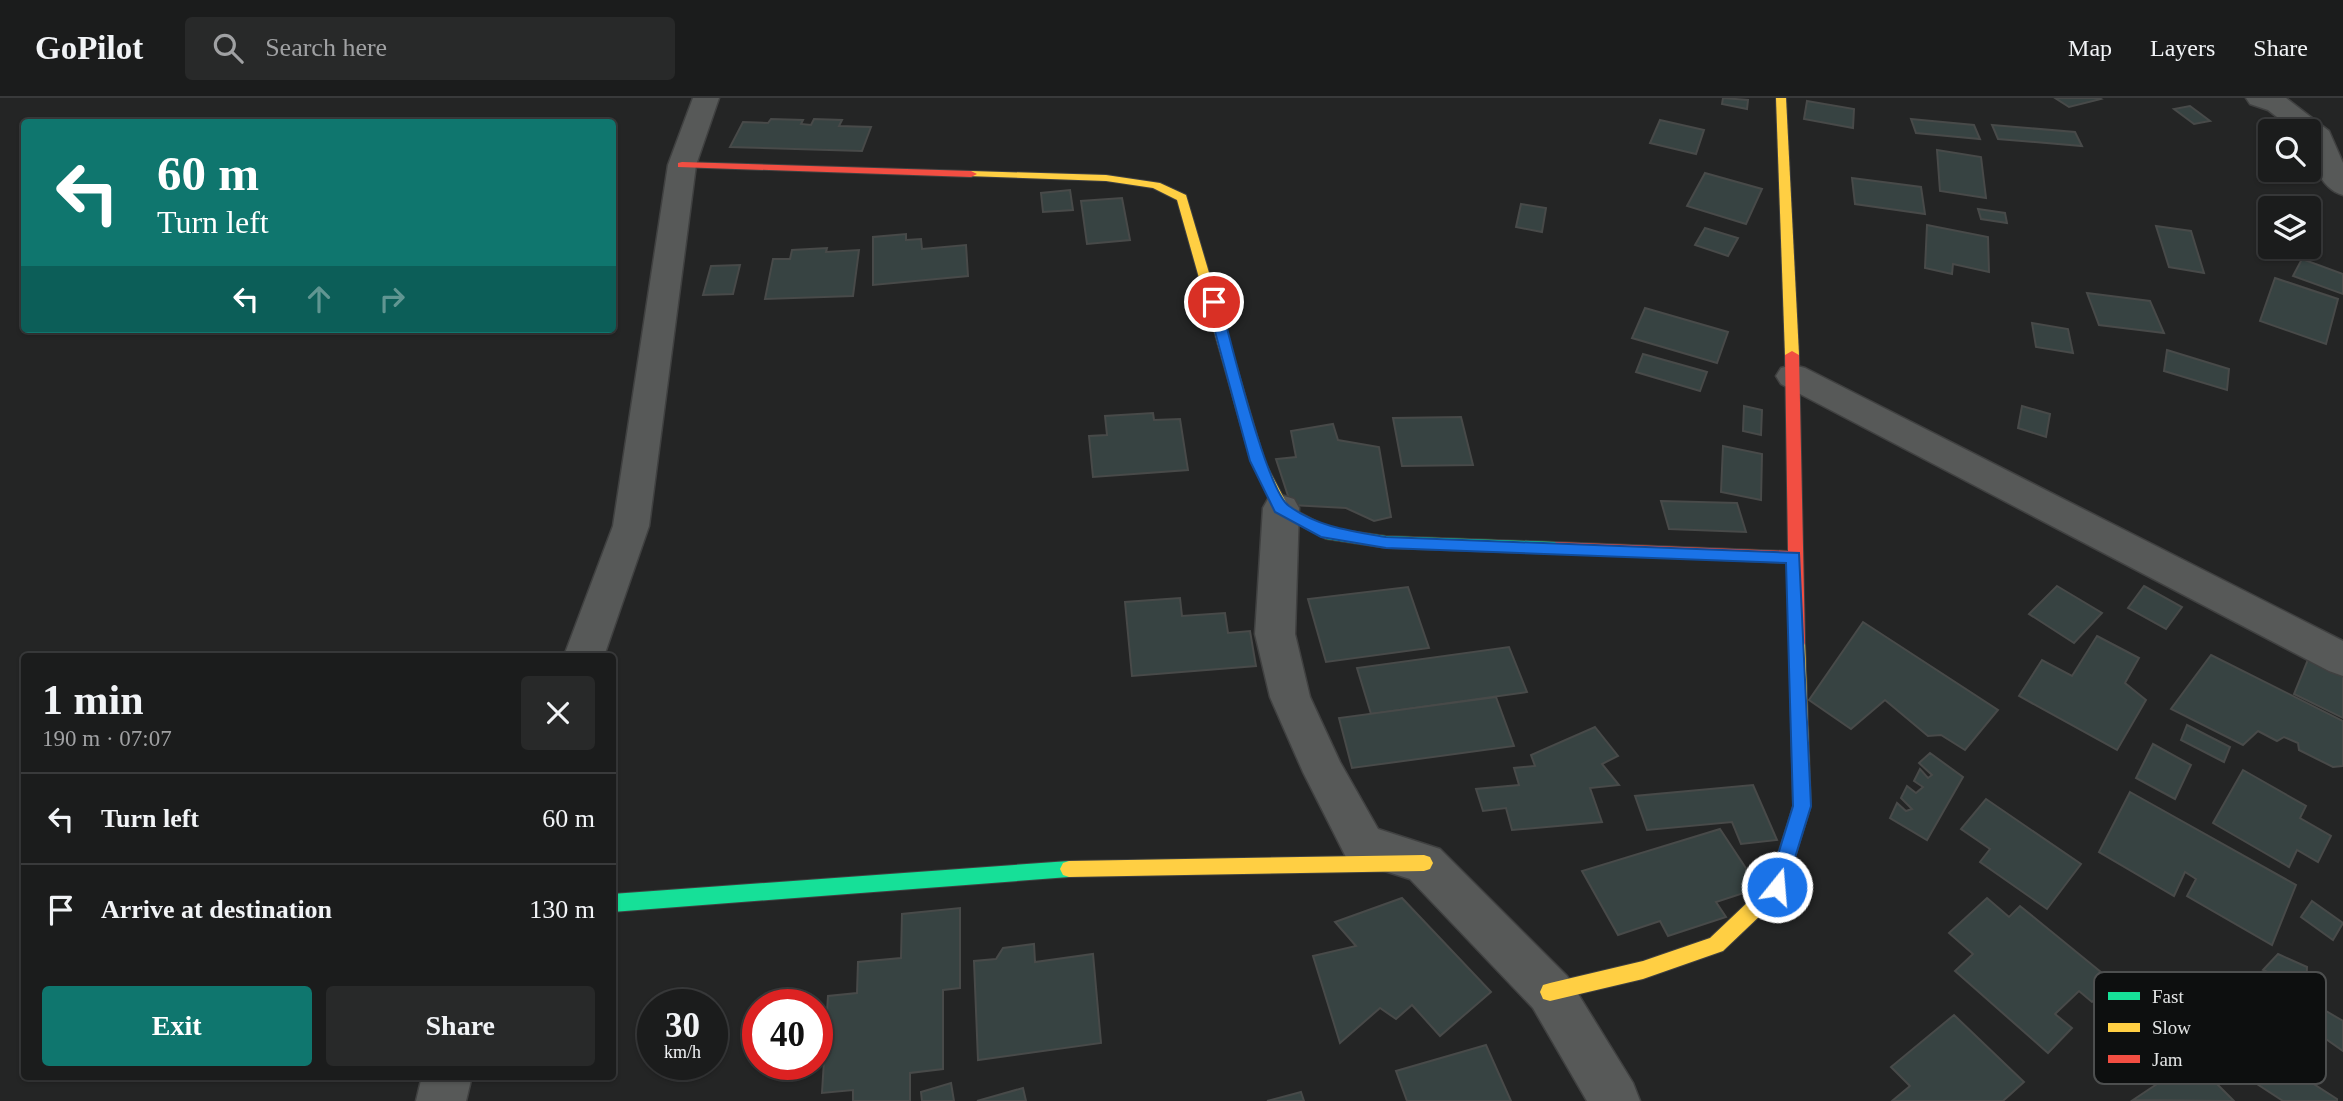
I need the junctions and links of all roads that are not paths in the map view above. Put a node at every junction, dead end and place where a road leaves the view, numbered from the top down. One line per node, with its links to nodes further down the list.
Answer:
1 (706, 98): 4 (street)
2 (1782, 98): 6 (street)
3 (2259, 98): 5 (street)
4 (682, 165): 7 (street); 9 (street)
5 (2343, 186)
6 (1793, 376): 8 (street); 10 (street)
7 (1281, 508): 8 (street); 11 (street)
8 (1794, 557): 13 (street)
9 (585, 653)
10 (2343, 660)
11 (1424, 863): 12 (street); 13 (street)
12 (616, 903)
13 (1550, 992): 16 (street)
14 (446, 1080): 15 (street)
15 (441, 1101)
16 (1615, 1101)

